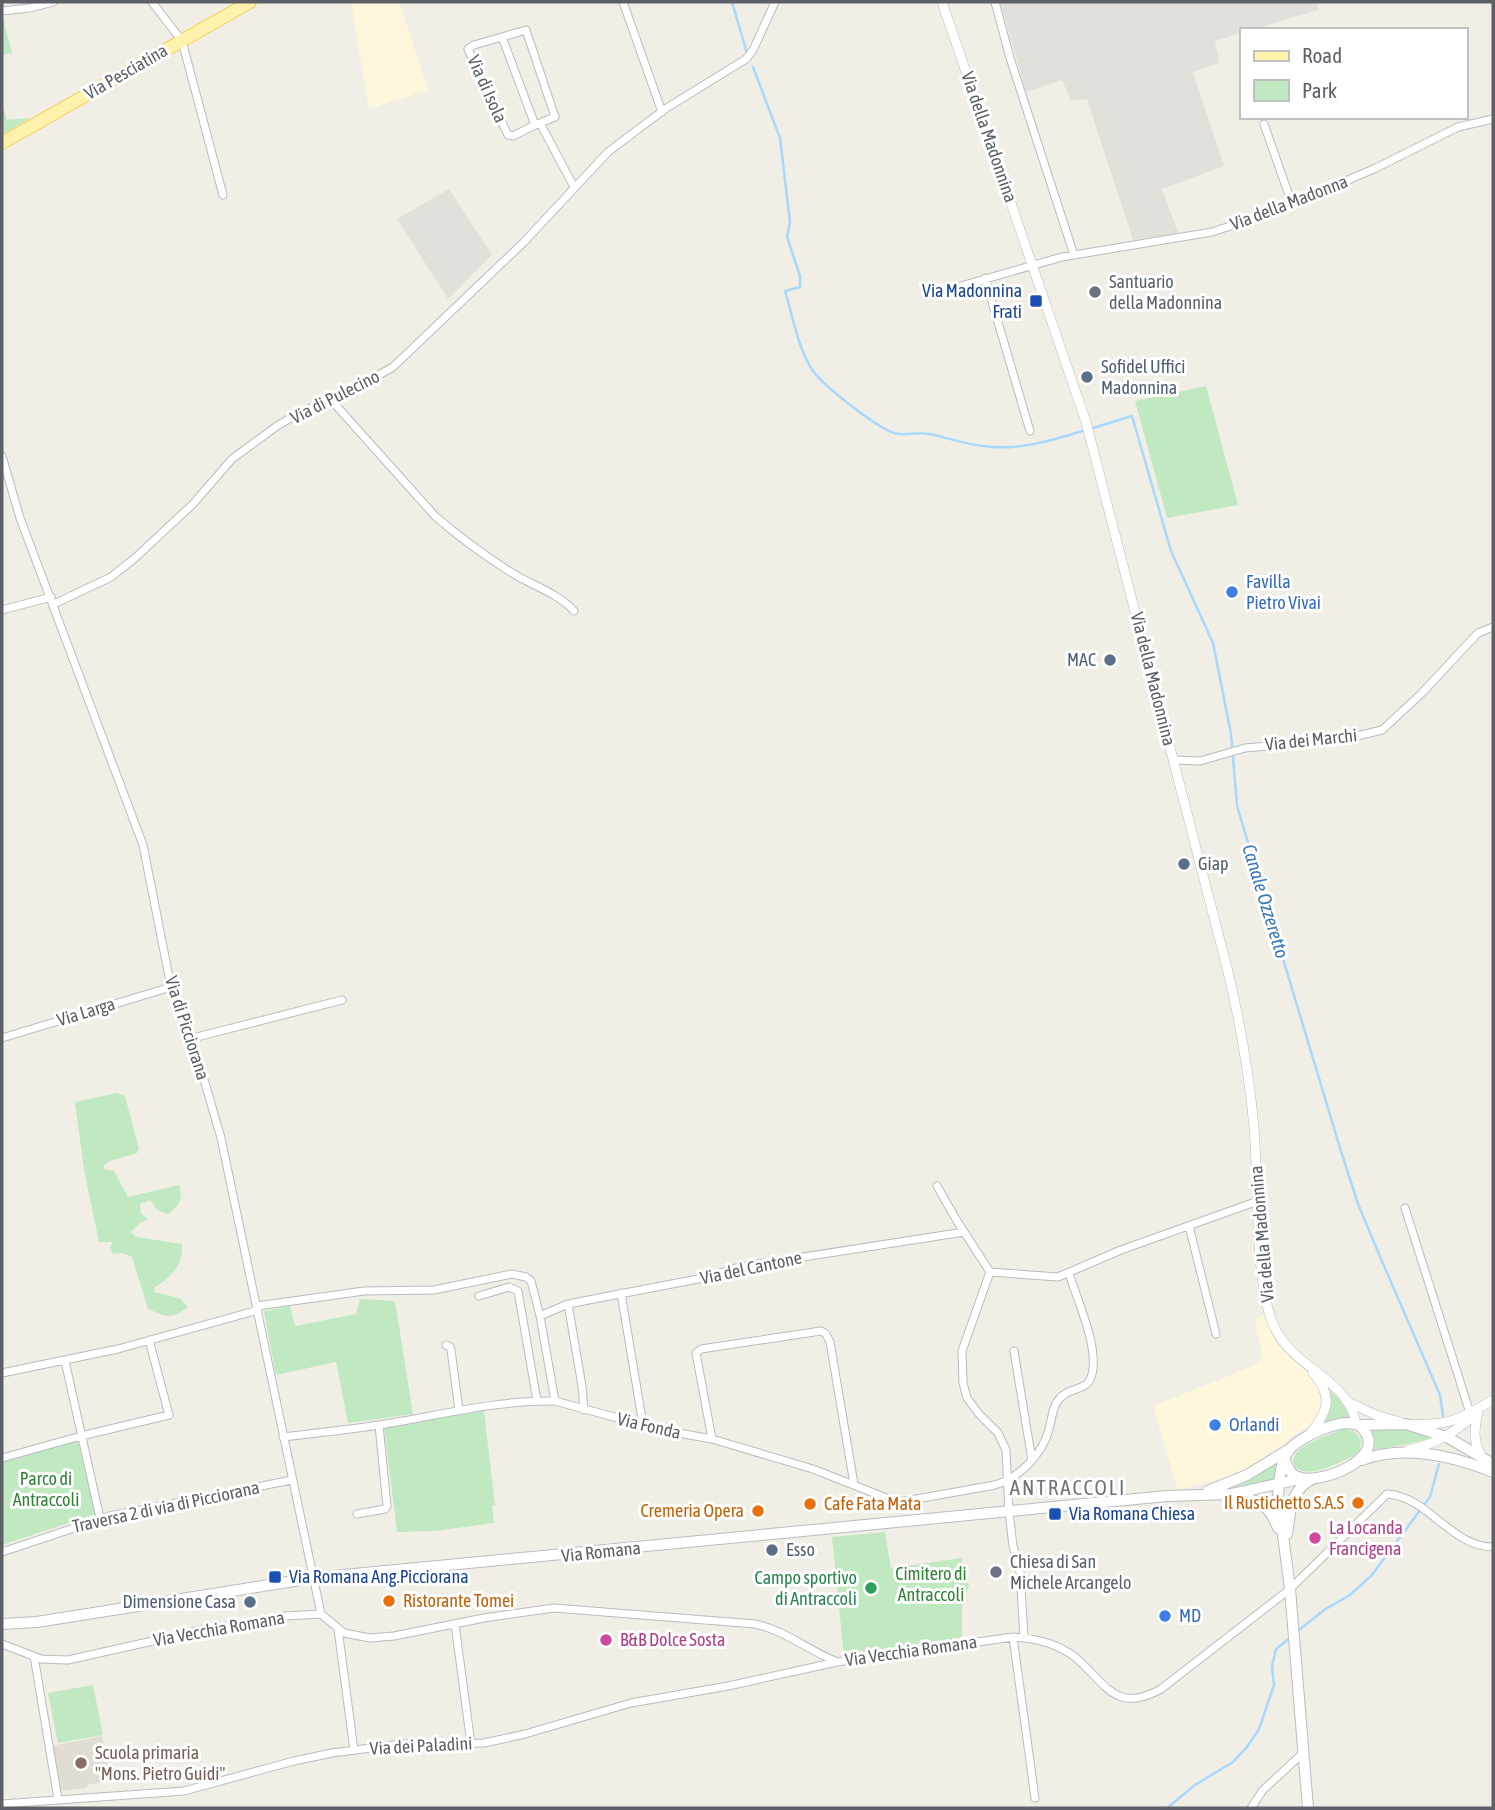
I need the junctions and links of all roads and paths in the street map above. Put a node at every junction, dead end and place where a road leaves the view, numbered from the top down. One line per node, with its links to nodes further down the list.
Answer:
1 (52, 2): 8 (street)
2 (152, 2): 10 (street)
3 (250, 2): 10 (main road, Via Pesciatina)
4 (623, 2): 11 (street)
5 (775, 2): 11 (street, Via di Pulecino)
6 (942, 2): 20 (street, Via della Madonnina)
7 (995, 2): 19 (street)
8 (2, 11)
9 (502, 37): 13 (street, Via di Isola); 13 (street, Via di Isola); 13 (street, Via di Isola)
10 (182, 41): 15 (main road, Via Pesciatina); 17 (street)
11 (662, 112): 16 (street, Via di Pulecino)
12 (1493, 119): 18 (street, Via della Madonna)
13 (537, 124): 16 (street, Via di Isola)
14 (1264, 124): 18 (street)
15 (2, 143)
16 (574, 187): 23 (street, Via di Pulecino)
17 (223, 194)
18 (1293, 204): 19 (street, Via della Madonna)
19 (1074, 255): 20 (street, Via della Madonna)
20 (1033, 265): 21 (street, Via della Madonna); 30 (street, Via della Madonnina)
21 (985, 278): 22 (street, Via della Madonna); 24 (street)
22 (933, 294)
23 (332, 401): 26 (street, Via di Pulecino); 28 (street)
24 (1030, 431)
25 (2, 456): 26 (street, Via di Picciorana)
26 (53, 601): 27 (street, Via di Pulecino); 31 (street, Via di Picciorana)
27 (2, 610)
28 (574, 611)
29 (1493, 627): 30 (street, Via dei Marchi)
30 (1174, 760): 36 (street, Via della Madonnina)
31 (172, 987): 33 (street, Via Larga); 34 (street, Via di Picciorana)
32 (342, 1000): 34 (street)
33 (2, 1038)
34 (189, 1039): 45 (street, Via di Picciorana)
35 (937, 1186): 39 (street)
36 (1258, 1201): 38 (street); 52 (street, Via della Madonnina)
37 (1405, 1208): 60 (street)
38 (1189, 1226): 41 (street); 47 (street)
39 (964, 1232): 40 (street); 42 (street, Via del Cantone)
40 (990, 1272): 41 (street); 81 (street)
41 (1069, 1273): 74 (street, Via Fonda)
42 (621, 1293): 44 (street, Via del Cantone); 64 (street)
43 (479, 1296): 55 (street)
44 (568, 1304): 46 (street, Via del Cantone); 59 (street)
45 (257, 1308): 46 (street); 48 (street); 66 (street, Via di Picciorana)
46 (540, 1316): 56 (street)
47 (1216, 1334)
48 (149, 1340): 51 (street); 65 (street)
49 (446, 1345): 58 (street)
50 (1014, 1351): 74 (street)
51 (65, 1361): 53 (street); 65 (street)
52 (1305, 1364): 57 (street); 67 (street)
53 (2, 1373)
54 (1493, 1400): 60 (street)
55 (537, 1401): 56 (street, Via Fonda); 58 (street, Via Fonda)
56 (555, 1401): 59 (street, Via Fonda)
57 (1346, 1401): 61 (street); 62 (street)
58 (459, 1410): 63 (street, Via Fonda)
59 (584, 1410): 64 (street, Via Fonda)
60 (1474, 1413): 62 (street); 68 (street); 72 (street)
61 (1358, 1424): 62 (main road); 67 (main road); 75 (main road)
62 (1406, 1424): 68 (main road)
63 (379, 1425): 66 (street, Via Fonda); 87 (street)
64 (643, 1425): 69 (street, Via Fonda)
65 (81, 1436): 73 (street); 88 (street)
66 (283, 1437): 80 (street, Via di Picciorana)
67 (1308, 1437): 71 (main road)
68 (1447, 1437): 70 (street); 72 (main road)
69 (712, 1439): 83 (street, Via Fonda); 83 (street)
70 (1390, 1454): 75 (main road); 77 (main road)
71 (1287, 1456): 78 (main road); 82 (main road); 84 (main road)
72 (1482, 1457): 76 (main road)
73 (2, 1458)
74 (1032, 1460): 81 (street, Via Fonda)
75 (1359, 1461): 79 (main road)
76 (1493, 1464)
77 (1493, 1472)
78 (1300, 1479): 79 (main road); 82 (main road)
79 (1314, 1479): 89 (main road)
80 (292, 1480): 88 (street, Traversa 2 di via di Picciorana); 92 (street, Via di Picciorana)
81 (1007, 1481): 83 (street, Via Fonda); 86 (street)
82 (1279, 1484): 85 (main road); 89 (main road)
83 (854, 1485)
84 (1202, 1493): 85 (main road); 86 (main road, Via Romana)
85 (1232, 1494): 89 (main road)
86 (1009, 1512): 92 (main road, Via Romana); 99 (street)
87 (357, 1514)
88 (100, 1518): 91 (street, Traversa 2 di via di Picciorana)
89 (1285, 1547): 93 (main road)
90 (1493, 1547): 93 (street, Via Vecchia Romana)
91 (2, 1552)
92 (313, 1578): 94 (street, Via di Picciorana); 95 (main road, Via Romana)
93 (1290, 1589): 99 (street, Via Vecchia Romana); 105 (main road)
94 (321, 1614): 97 (street, Via Vecchia Romana); 101 (street, Via Vecchia Romana)
95 (2, 1624)
96 (455, 1624): 97 (street, Via Vecchia Romana); 102 (street, Via Vecchia Romana); 103 (street)
97 (338, 1629): 104 (street)
98 (1013, 1637): 99 (street, Via Vecchia Romana); 102 (street, Via Vecchia Romana); 106 (street)
99 (1024, 1637)
100 (2, 1644): 101 (street, Via Vecchia Romana)
101 (34, 1657): 107 (street)
102 (837, 1662): 103 (street, Via dei Paladini)
103 (471, 1744): 104 (street, Via dei Paladini)
104 (354, 1750): 107 (street, Via dei Paladini)
105 (1303, 1753): 109 (street); 110 (main road)
106 (1035, 1798)
107 (58, 1799): 108 (street, Via dei Paladini)
108 (2, 1804)
109 (1251, 1808)
110 (1308, 1808)

